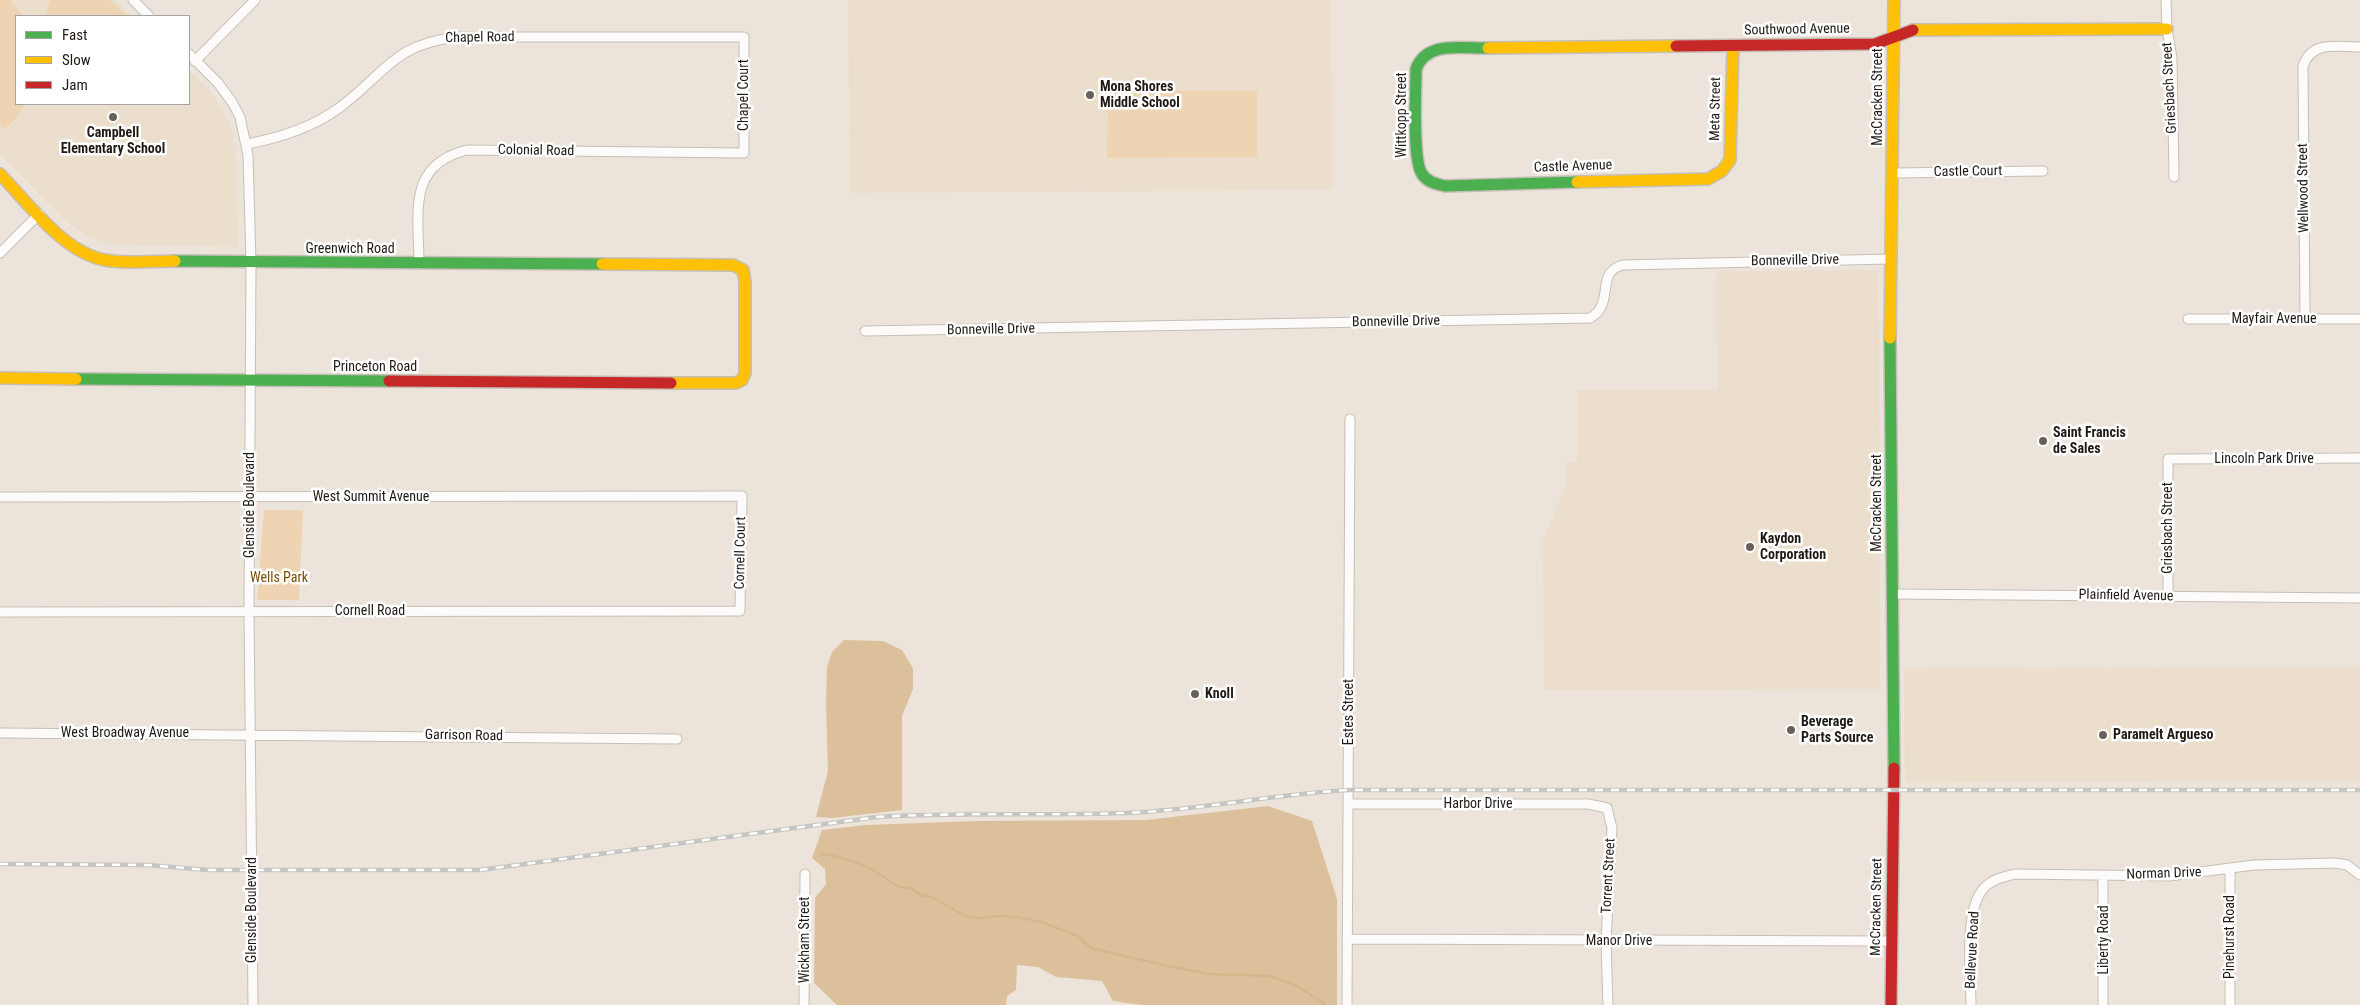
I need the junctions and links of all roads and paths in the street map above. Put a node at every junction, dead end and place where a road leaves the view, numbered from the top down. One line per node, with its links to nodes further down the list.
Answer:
1 (133, 0): 5 (street)
2 (256, 0): 12 (street)
3 (1894, 0): 8 (street, McCracken Street)
4 (2166, 0): 6 (street, Griesbach Street)
5 (149, 15)
6 (2167, 29): 8 (street, Southwood Avenue); 19 (street, Griesbach Street)
7 (744, 37): 13 (street, Chapel Road); 14 (street, Chapel Court)
8 (1894, 38): 9 (street, Southwood Avenue); 17 (street, McCracken Street)
9 (1733, 46): 11 (street, Southwood Avenue); 15 (street, Meta Street)
10 (2360, 47): 27 (street, Wellwood Street)
11 (1425, 53): 20 (street, Wittkopp Street)
12 (192, 58): 13 (street, Glenside Boulevard)
13 (247, 144): 24 (street, Glenside Boulevard)
14 (744, 153): 25 (street, Colonial Road)
15 (1722, 171): 20 (street, Castle Avenue)
16 (2043, 171): 17 (street, Castle Court)
17 (1893, 173): 23 (street, McCracken Street)
18 (0, 174): 21 (street, Greenwich Road)
19 (2174, 177)
20 (1424, 178)
21 (39, 214): 22 (street); 24 (street, Greenwich Road)
22 (0, 253)
23 (1891, 259): 29 (street, Bonneville Drive); 39 (street, McCracken Street)
24 (250, 263): 25 (street, Greenwich Road); 32 (street, Glenside Boulevard)
25 (419, 264): 30 (street, Greenwich Road)
26 (2188, 319): 27 (street, Mayfair Avenue)
27 (2305, 319): 28 (street, Mayfair Avenue)
28 (2360, 319)
29 (864, 331)
30 (745, 373): 32 (street, Princeton Road)
31 (0, 378): 32 (street, Princeton Road)
32 (250, 381): 38 (street, Glenside Boulevard)
33 (1350, 419): 48 (street, Estes Street)
34 (2360, 458): 35 (street, Lincoln Park Drive)
35 (2168, 459): 40 (street, Griesbach Street)
36 (742, 496): 38 (street, West Summit Avenue); 43 (street, Cornell Court)
37 (0, 497): 38 (street, West Summit Avenue)
38 (250, 498): 42 (street, Glenside Boulevard)
39 (1892, 594): 40 (street, Plainfield Avenue); 57 (street, McCracken Street)
40 (2168, 596): 41 (street, Plainfield Avenue)
41 (2360, 598)
42 (249, 611): 43 (street, Cornell Road); 44 (street, Cornell Road); 46 (street, Glenside Boulevard)
43 (740, 611)
44 (0, 612)
45 (0, 733): 46 (street, West Broadway Avenue)
46 (250, 734): 47 (street, Garrison Road); 58 (street, Glenside Boulevard)
47 (677, 739)
48 (1349, 804): 49 (street, Harbor Drive); 55 (street, Estes Street)
49 (1607, 808): 56 (street, Torrent Street)
50 (2230, 869): 51 (street, Norman Drive); 53 (street, Norman Drive); 65 (street, Pinehurst Road)
51 (2358, 873)
52 (805, 874): 59 (street, Wickham Street)
53 (2103, 875): 54 (street, Norman Drive); 64 (street, Liberty Road)
54 (1978, 896): 63 (street, Bellevue Road)
55 (1347, 938): 56 (street, Manor Drive); 60 (street, Estes Street)
56 (1606, 941): 57 (street, Manor Drive); 61 (street, Torrent Street)
57 (1891, 941): 62 (street, McCracken Street)
58 (253, 1005)
59 (804, 1005)
60 (1347, 1005)
61 (1608, 1005)
62 (1890, 1005)
63 (1971, 1005)
64 (2104, 1005)
65 (2230, 1005)

